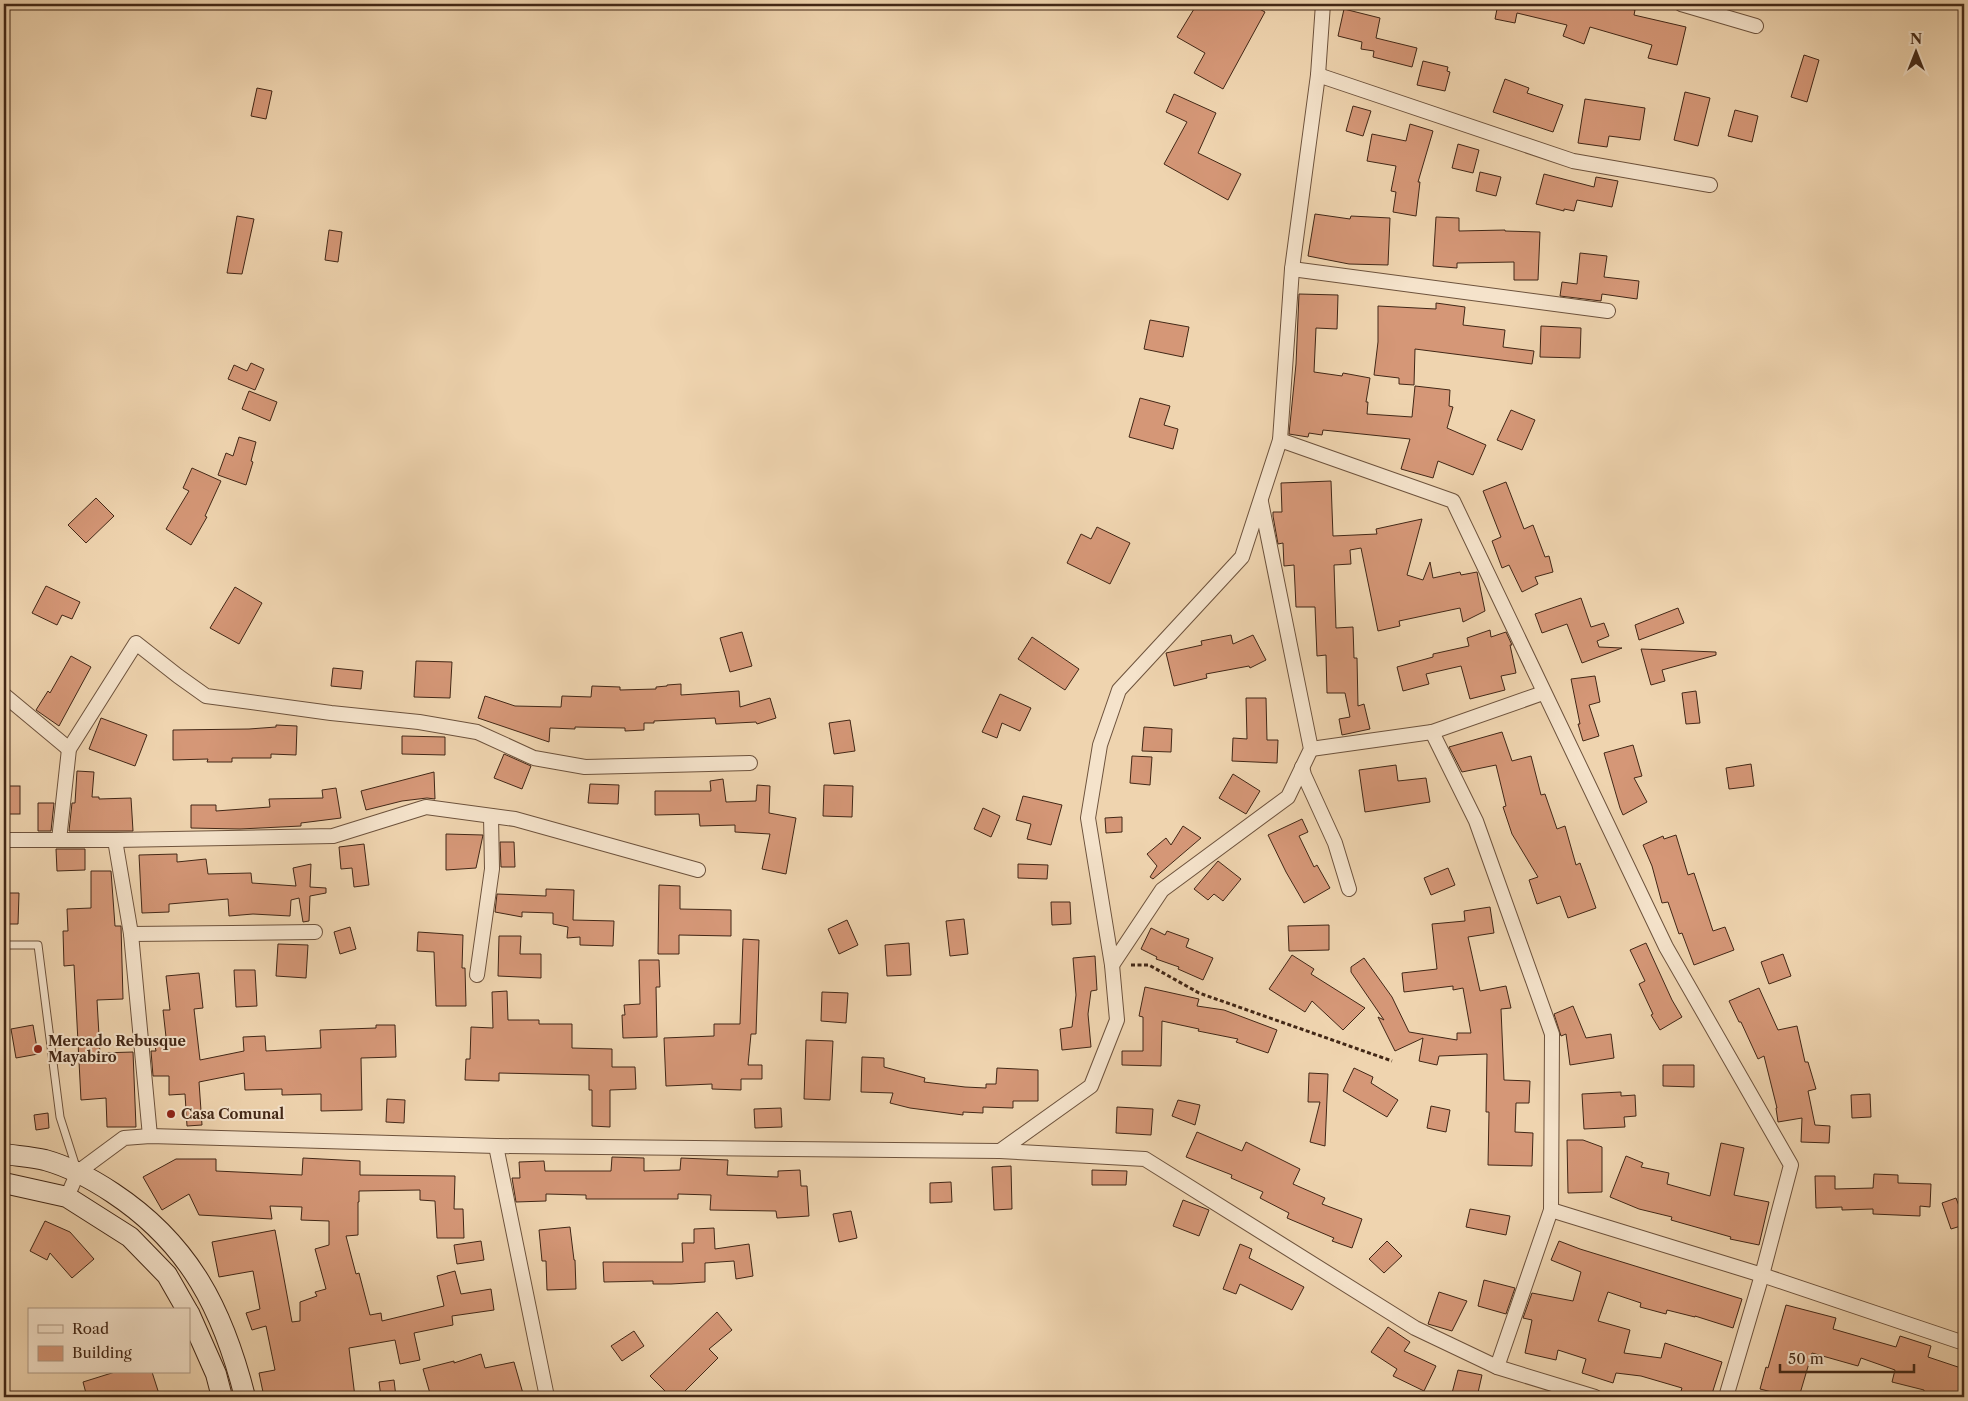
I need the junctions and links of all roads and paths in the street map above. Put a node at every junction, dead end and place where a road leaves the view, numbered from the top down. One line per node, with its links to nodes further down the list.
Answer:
1 (1323, 4): 4 (street)
2 (1681, 4): 3 (street)
3 (1756, 26)
4 (1318, 75): 5 (street); 6 (street)
5 (1710, 186)
6 (1292, 269): 7 (street); 8 (street)
7 (1608, 311)
8 (1280, 440): 9 (street); 10 (street)
9 (1260, 500): 14 (street); 26 (street)
10 (1543, 693): 12 (street); 37 (street)
11 (4, 696): 13 (street)
12 (1432, 732): 14 (street); 36 (street)
13 (69, 749): 15 (street); 19 (street)
14 (1311, 749): 16 (street)
15 (750, 763)
16 (1302, 766): 22 (street); 26 (street)
17 (491, 816): 20 (street); 21 (street); 27 (street)
18 (4, 840): 19 (street)
19 (59, 840): 20 (street)
20 (115, 840): 24 (street)
21 (698, 870)
22 (1349, 889)
23 (315, 932): 24 (street)
24 (131, 934): 29 (street)
25 (4, 945): 33 (lane)
26 (1112, 965): 28 (path); 31 (street)
27 (477, 976)
28 (1392, 1061)
29 (150, 1136): 30 (street); 33 (street)
30 (496, 1146): 31 (street); 44 (street)
31 (1000, 1151): 41 (street)
32 (4, 1154): 33 (main road)
33 (78, 1172): 35 (street); 43 (main road)
34 (4, 1183): 35 (main road)
35 (68, 1197): 38 (main road)
36 (1551, 1210): 37 (street); 41 (street)
37 (1762, 1275): 40 (street); 46 (street)
38 (186, 1308)
39 (190, 1316): 42 (main road)
40 (1964, 1342)
41 (1497, 1367): 45 (street)
42 (222, 1397)
43 (245, 1397)
44 (547, 1397)
45 (1595, 1397)
46 (1726, 1397)

